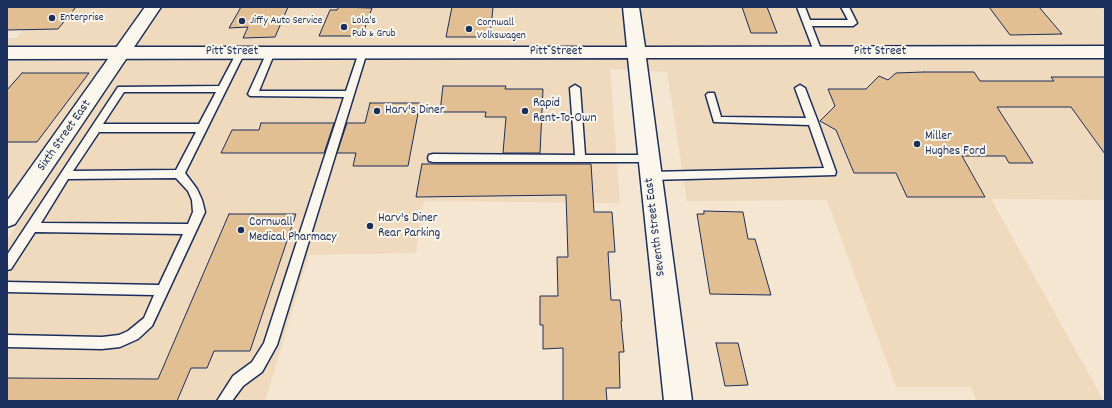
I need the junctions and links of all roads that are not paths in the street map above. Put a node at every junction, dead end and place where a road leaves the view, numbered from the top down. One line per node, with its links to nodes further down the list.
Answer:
1 (153, 7): 12 (street, Sixth Street East)
2 (631, 7): 9 (street, Seventh Street East)
3 (801, 7): 5 (lane)
4 (845, 7): 5 (lane)
5 (807, 23): 10 (lane)
6 (241, 52): 7 (street, Pitt Street); 12 (street, Pitt Street); 16 (lane)
7 (271, 52): 8 (street, Pitt Street); 17 (lane)
8 (363, 52): 9 (street, Pitt Street); 17 (lane)
9 (636, 52): 10 (street, Pitt Street); 24 (street, Seventh Street East)
10 (818, 52): 11 (street, Pitt Street)
11 (1105, 52)
12 (122, 53): 13 (street, Pitt Street); 27 (street, Sixth Street East)
13 (7, 54)
14 (575, 88): 23 (lane)
15 (800, 88): 19 (lane)
16 (221, 89): 20 (lane); 21 (lane)
17 (350, 94): 34 (lane)
18 (711, 95): 19 (lane)
19 (813, 122): 24 (lane)
20 (95, 128): 21 (lane); 26 (lane)
21 (202, 128): 25 (lane)
22 (433, 158): 23 (lane)
23 (580, 158): 24 (lane)
24 (649, 167): 35 (street, Seventh Street East)
25 (179, 174): 26 (lane); 29 (lane)
26 (65, 176): 28 (lane)
27 (7, 218)
28 (32, 227): 29 (lane); 30 (lane)
29 (191, 229): 32 (lane)
30 (7, 264)
31 (7, 287): 32 (lane)
32 (163, 290): 33 (lane)
33 (7, 341)
34 (224, 401)
35 (678, 401)

